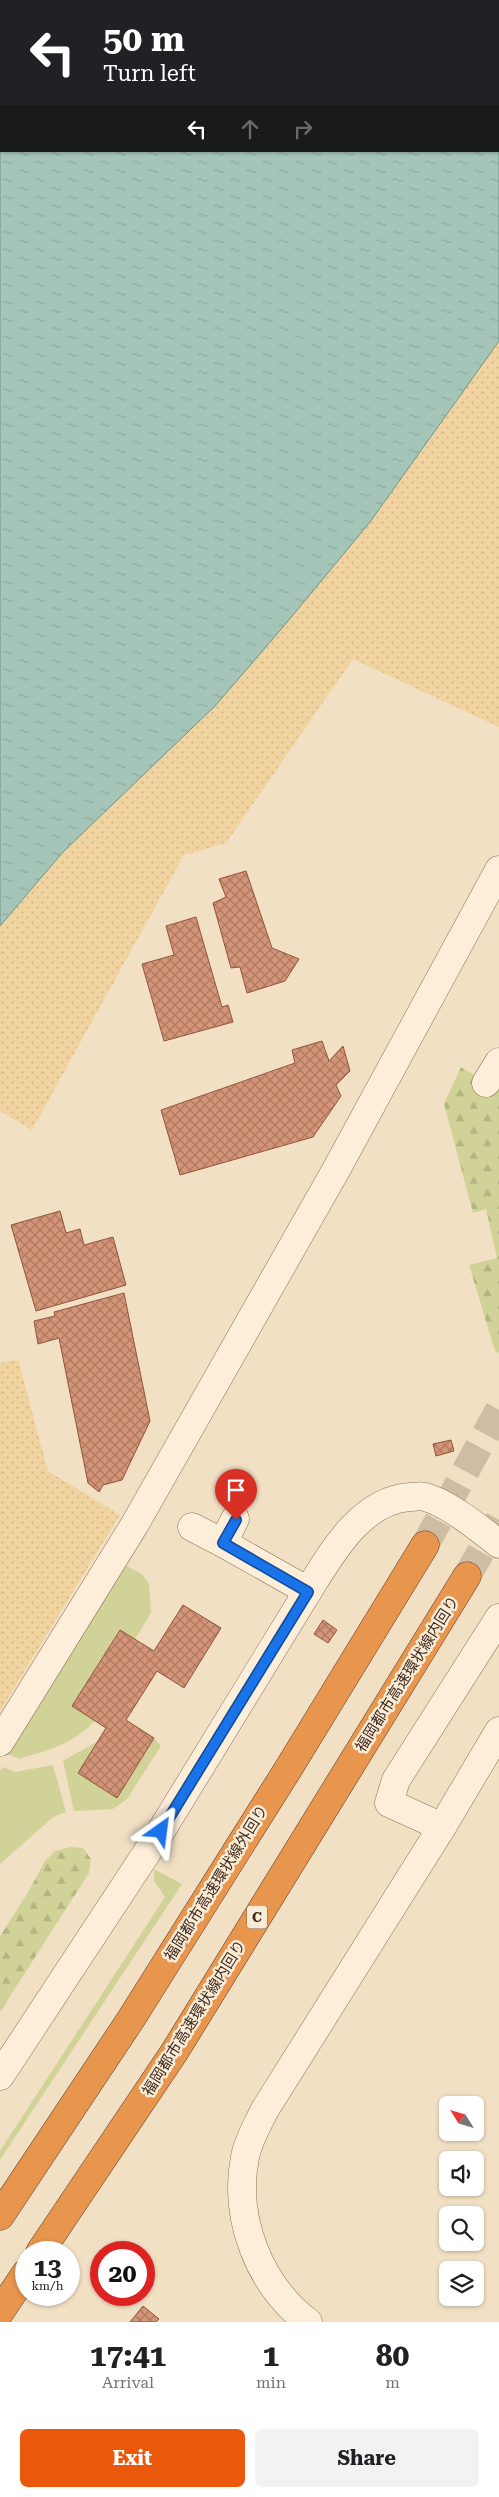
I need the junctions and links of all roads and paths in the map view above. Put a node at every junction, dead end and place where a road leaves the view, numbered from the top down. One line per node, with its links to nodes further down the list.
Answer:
1 (499, 870): 11 (street)
2 (236, 1520): 4 (street)
3 (192, 1527): 4 (street)
4 (223, 1543): 8 (street)
5 (499, 1544): 8 (street)
6 (424, 1545): 14 (highway, 福岡都市高速環状線外回り)
7 (467, 1576): 15 (highway, 福岡都市高速環状線内回り / C)
8 (308, 1592): 13 (street)
9 (499, 1618): 12 (street)
10 (499, 1730): 12 (street)
11 (0, 1742)
12 (442, 1827): 18 (street)
13 (0, 2076)
14 (0, 2216)
15 (47, 2241)
16 (15, 2290): 17 (highway)
17 (0, 2312)
18 (308, 2322)

